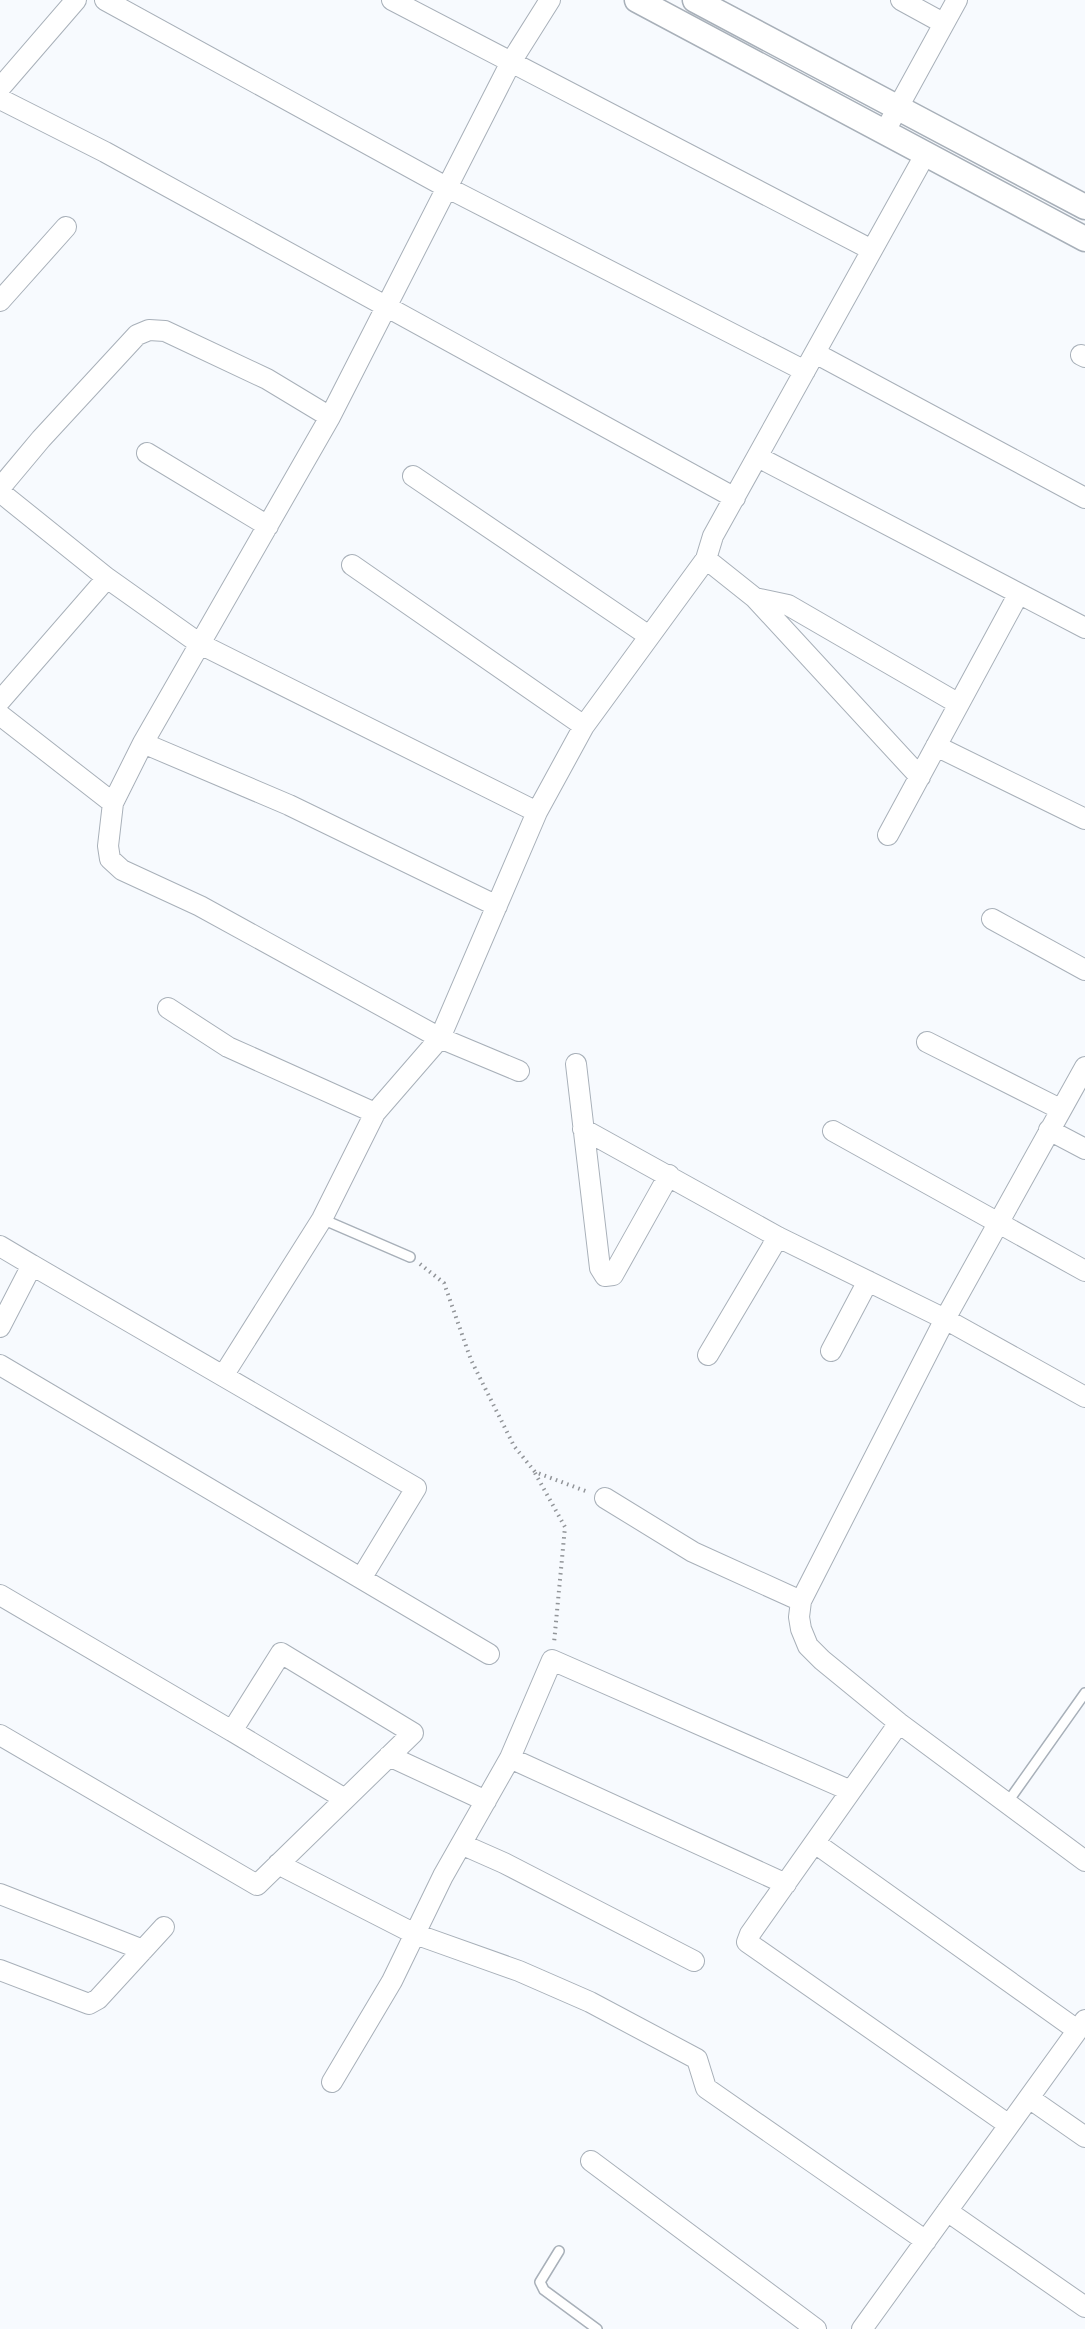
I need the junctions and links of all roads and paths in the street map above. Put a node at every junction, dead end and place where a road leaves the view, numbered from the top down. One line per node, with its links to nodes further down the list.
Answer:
1 (76, 0): 11 (street)
2 (105, 0): 16 (street)
3 (392, 0): 10 (street)
4 (550, 0): 10 (street)
5 (637, 0): 14 (street)
6 (695, 0): 13 (street)
7 (901, 0): 9 (street)
8 (957, 0): 9 (street)
9 (943, 23): 13 (street)
10 (511, 62): 16 (street); 20 (street)
11 (0, 88)
12 (0, 99): 22 (street)
13 (898, 108): 14 (street); 17 (street)
14 (885, 131): 15 (street)
15 (926, 153): 19 (street); 20 (street)
16 (446, 187): 22 (street); 24 (street)
17 (1085, 207)
18 (66, 227): 21 (street)
19 (1085, 239)
20 (872, 250): 23 (street)
21 (0, 301)
22 (385, 305): 25 (street); 30 (street)
23 (815, 353): 24 (street); 31 (street)
24 (805, 371): 27 (street)
25 (330, 417): 29 (street); 32 (street)
26 (147, 453): 32 (street)
27 (758, 457): 30 (street); 36 (street)
28 (413, 476): 39 (street)
29 (0, 490): 35 (street)
30 (735, 498): 33 (street)
31 (1085, 498)
32 (268, 526): 40 (street)
33 (706, 559): 37 (street); 39 (street)
34 (352, 565): 44 (street)
35 (107, 578): 40 (street); 41 (street)
36 (1018, 595): 38 (street); 42 (street)
37 (755, 598): 42 (street); 47 (street)
38 (1085, 628)
39 (649, 636): 44 (street)
40 (200, 644): 45 (street); 49 (street)
41 (0, 701)
42 (959, 704): 46 (street)
43 (0, 715): 48 (street)
44 (584, 726): 49 (street)
45 (143, 743): 48 (street); 52 (street)
46 (936, 746): 47 (street); 50 (street)
47 (920, 777): 51 (street)
48 (113, 803): 56 (street)
49 (537, 812): 52 (street)
50 (1085, 819)
51 (888, 836)
52 (497, 906): 56 (street)
53 (992, 919): 54 (street)
54 (1085, 970)
55 (168, 1008): 62 (street)
56 (440, 1038): 60 (street); 62 (street)
57 (927, 1042): 61 (street)
58 (576, 1064): 63 (street)
59 (1085, 1067): 61 (street)
60 (519, 1071)
61 (1060, 1110): 64 (street)
62 (375, 1113): 68 (street)
63 (584, 1129): 67 (street); 67 (street)
64 (1049, 1130): 66 (street); 69 (street)
65 (834, 1131): 69 (street)
66 (1085, 1149)
67 (669, 1175): 70 (street)
68 (322, 1219): 72 (lane); 81 (street)
69 (999, 1222): 74 (street); 76 (street)
70 (778, 1236): 75 (street); 79 (street)
71 (0, 1246): 73 (street)
72 (410, 1257): 83 (path)
73 (32, 1265): 77 (street); 81 (street)
74 (1085, 1271)
75 (868, 1281): 76 (street); 78 (street)
76 (945, 1319): 82 (street); 87 (street)
77 (0, 1327)
78 (831, 1351)
79 (708, 1355)
80 (0, 1365): 85 (street)
81 (223, 1376): 85 (street)
82 (1085, 1397)
83 (535, 1472): 84 (path); 89 (path)
84 (605, 1498): 87 (street)
85 (362, 1577): 88 (street)
86 (0, 1594): 92 (street)
87 (801, 1601): 91 (street)
88 (489, 1654)
89 (552, 1660): 95 (street); 96 (street)
90 (1085, 1692): 99 (lane)
91 (899, 1723): 96 (street); 99 (street)
92 (232, 1731): 94 (street); 97 (street)
93 (0, 1735): 103 (street)
94 (389, 1756): 97 (street); 98 (street)
95 (510, 1758): 98 (street); 104 (street)
96 (851, 1791): 100 (street)
97 (345, 1799): 103 (street)
98 (486, 1801): 101 (street)
99 (1007, 1803): 102 (street)
100 (815, 1843): 104 (street); 111 (street)
101 (461, 1844): 107 (street); 109 (street)
102 (1085, 1861)
103 (278, 1864): 107 (street)
104 (786, 1884): 114 (street)
105 (0, 1894): 108 (street)
106 (164, 1927): 108 (street)
107 (415, 1934): 112 (street); 118 (street)
108 (143, 1950): 110 (street)
109 (694, 1962)
110 (0, 1970)
111 (1081, 2025): 113 (street)
112 (332, 2082)
113 (1029, 2098): 114 (street); 115 (street)
114 (1009, 2125): 117 (street)
115 (1085, 2137)
116 (591, 2161): 123 (street)
117 (948, 2211): 118 (street); 120 (street)
118 (926, 2241): 121 (street)
119 (559, 2251): 122 (lane)
120 (1085, 2307)
121 (868, 2327)
122 (597, 2329)
123 (816, 2329)

